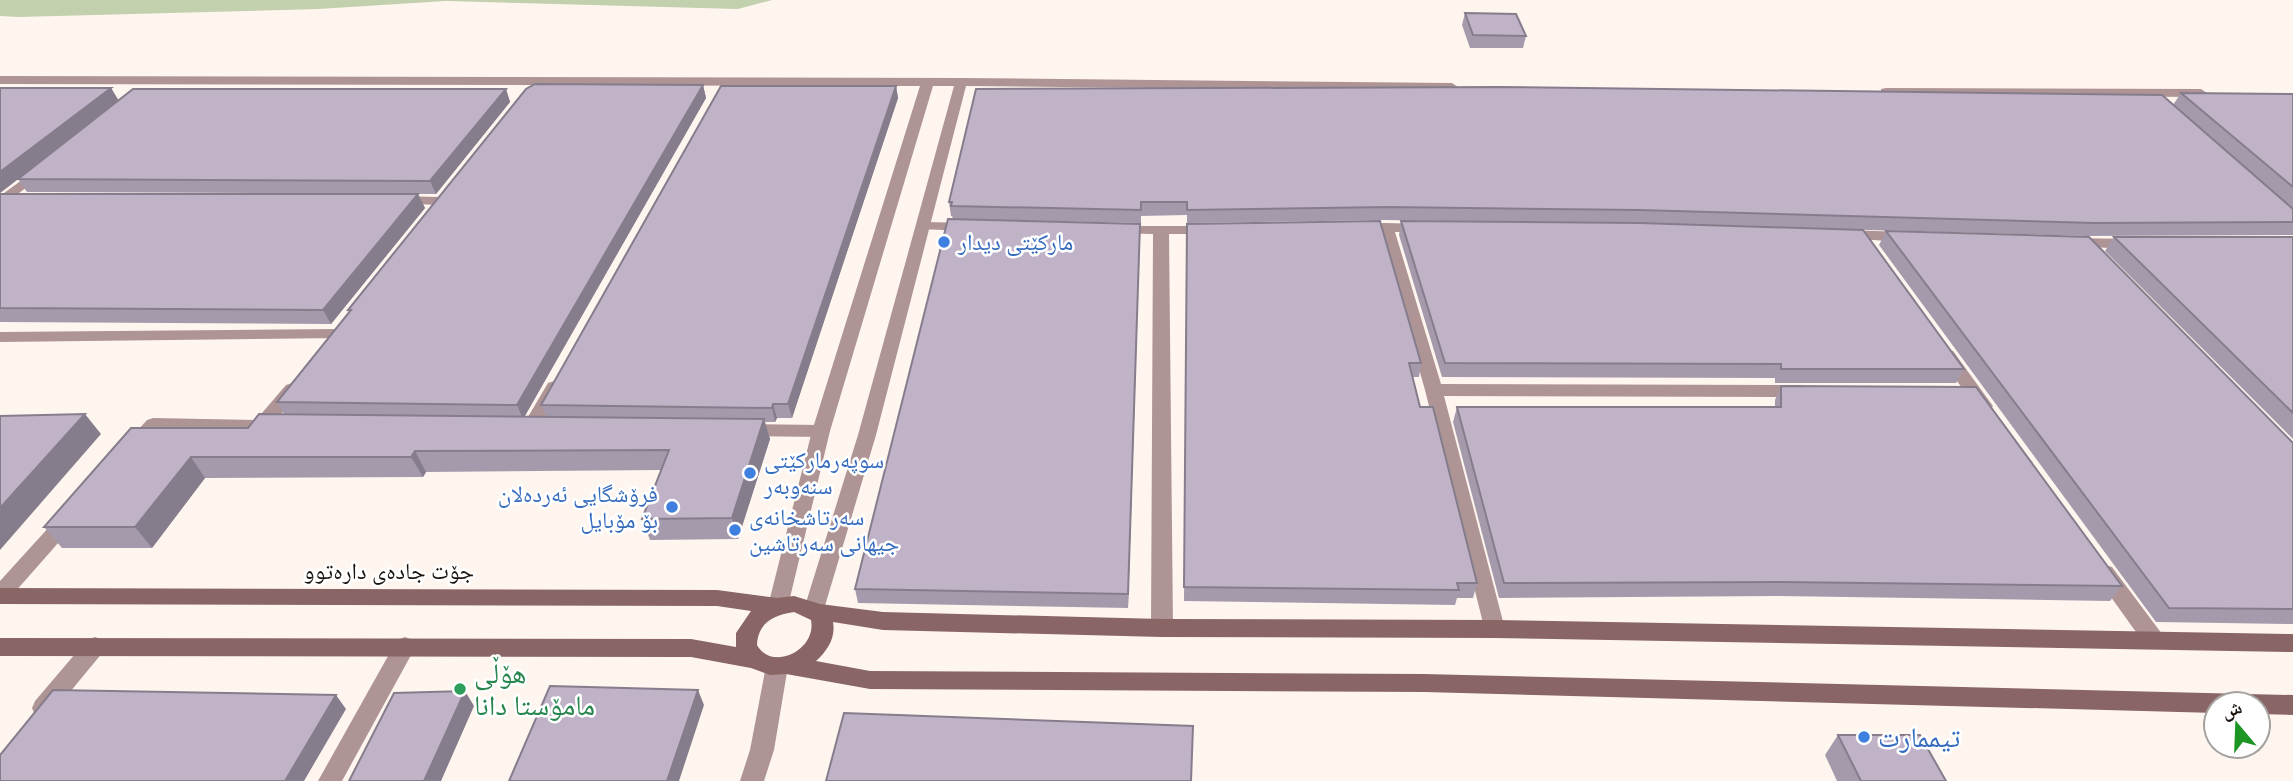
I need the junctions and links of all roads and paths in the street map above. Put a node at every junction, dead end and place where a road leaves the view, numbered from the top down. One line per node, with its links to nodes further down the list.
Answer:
1 (0, 80): 2 (street)
2 (154, 81): 3 (street); 9 (street)
3 (928, 82): 4 (street); 46 (street)
4 (961, 82): 5 (street); 16 (street)
5 (1464, 88)
6 (1869, 92): 7 (street)
7 (2150, 93): 8 (street); 10 (street)
8 (2215, 93)
9 (133, 98)
10 (2170, 111)
11 (48, 165): 14 (street)
12 (34, 199): 14 (street)
13 (383, 200): 15 (street)
14 (3, 201)
15 (423, 221)
16 (923, 226): 18 (street); 52 (street)
17 (1386, 227): 19 (street); 20 (street); 37 (street)
18 (993, 228)
19 (1346, 228)
20 (1441, 228)
21 (1105, 230): 23 (street)
22 (1227, 230): 23 (street)
23 (1161, 231): 53 (street)
24 (1835, 235): 25 (street)
25 (1861, 235): 26 (street); 30 (street)
26 (1927, 238)
27 (2059, 243): 29 (street)
28 (2155, 243): 29 (street)
29 (2086, 244): 31 (street)
30 (1877, 258)
31 (2105, 263)
32 (1934, 336): 40 (street)
33 (0, 337): 34 (street)
34 (319, 355)
35 (565, 368): 44 (street)
36 (303, 375): 42 (street)
37 (1434, 390): 38 (street); 54 (street)
38 (1821, 391)
39 (1946, 392): 40 (street)
40 (1974, 392): 41 (street)
41 (1998, 426)
42 (261, 427): 43 (street); 47 (street)
43 (288, 427)
44 (559, 428)
45 (725, 430): 46 (street)
46 (821, 431): 51 (street)
47 (117, 464)
48 (81, 505): 50 (street)
49 (2097, 561): 55 (street)
50 (0, 596): 51 (main road, جۆت جادەی دارەتوو)
51 (778, 606): 52 (main road); 60 (main road)
52 (816, 611): 53 (main road); 61 (main road)
53 (1161, 628): 54 (main road)
54 (1494, 629): 55 (main road)
55 (2154, 640): 56 (main road)
56 (2293, 643)
57 (95, 646): 58 (main road); 59 (main road); 65 (street)
58 (405, 646): 60 (main road); 66 (street)
59 (0, 647)
60 (753, 659): 61 (main road)
61 (782, 666): 62 (main road); 67 (street)
62 (2202, 703)
63 (2272, 704): 64 (main road)
64 (2293, 705)
65 (26, 728)
66 (331, 781)
67 (752, 781)

